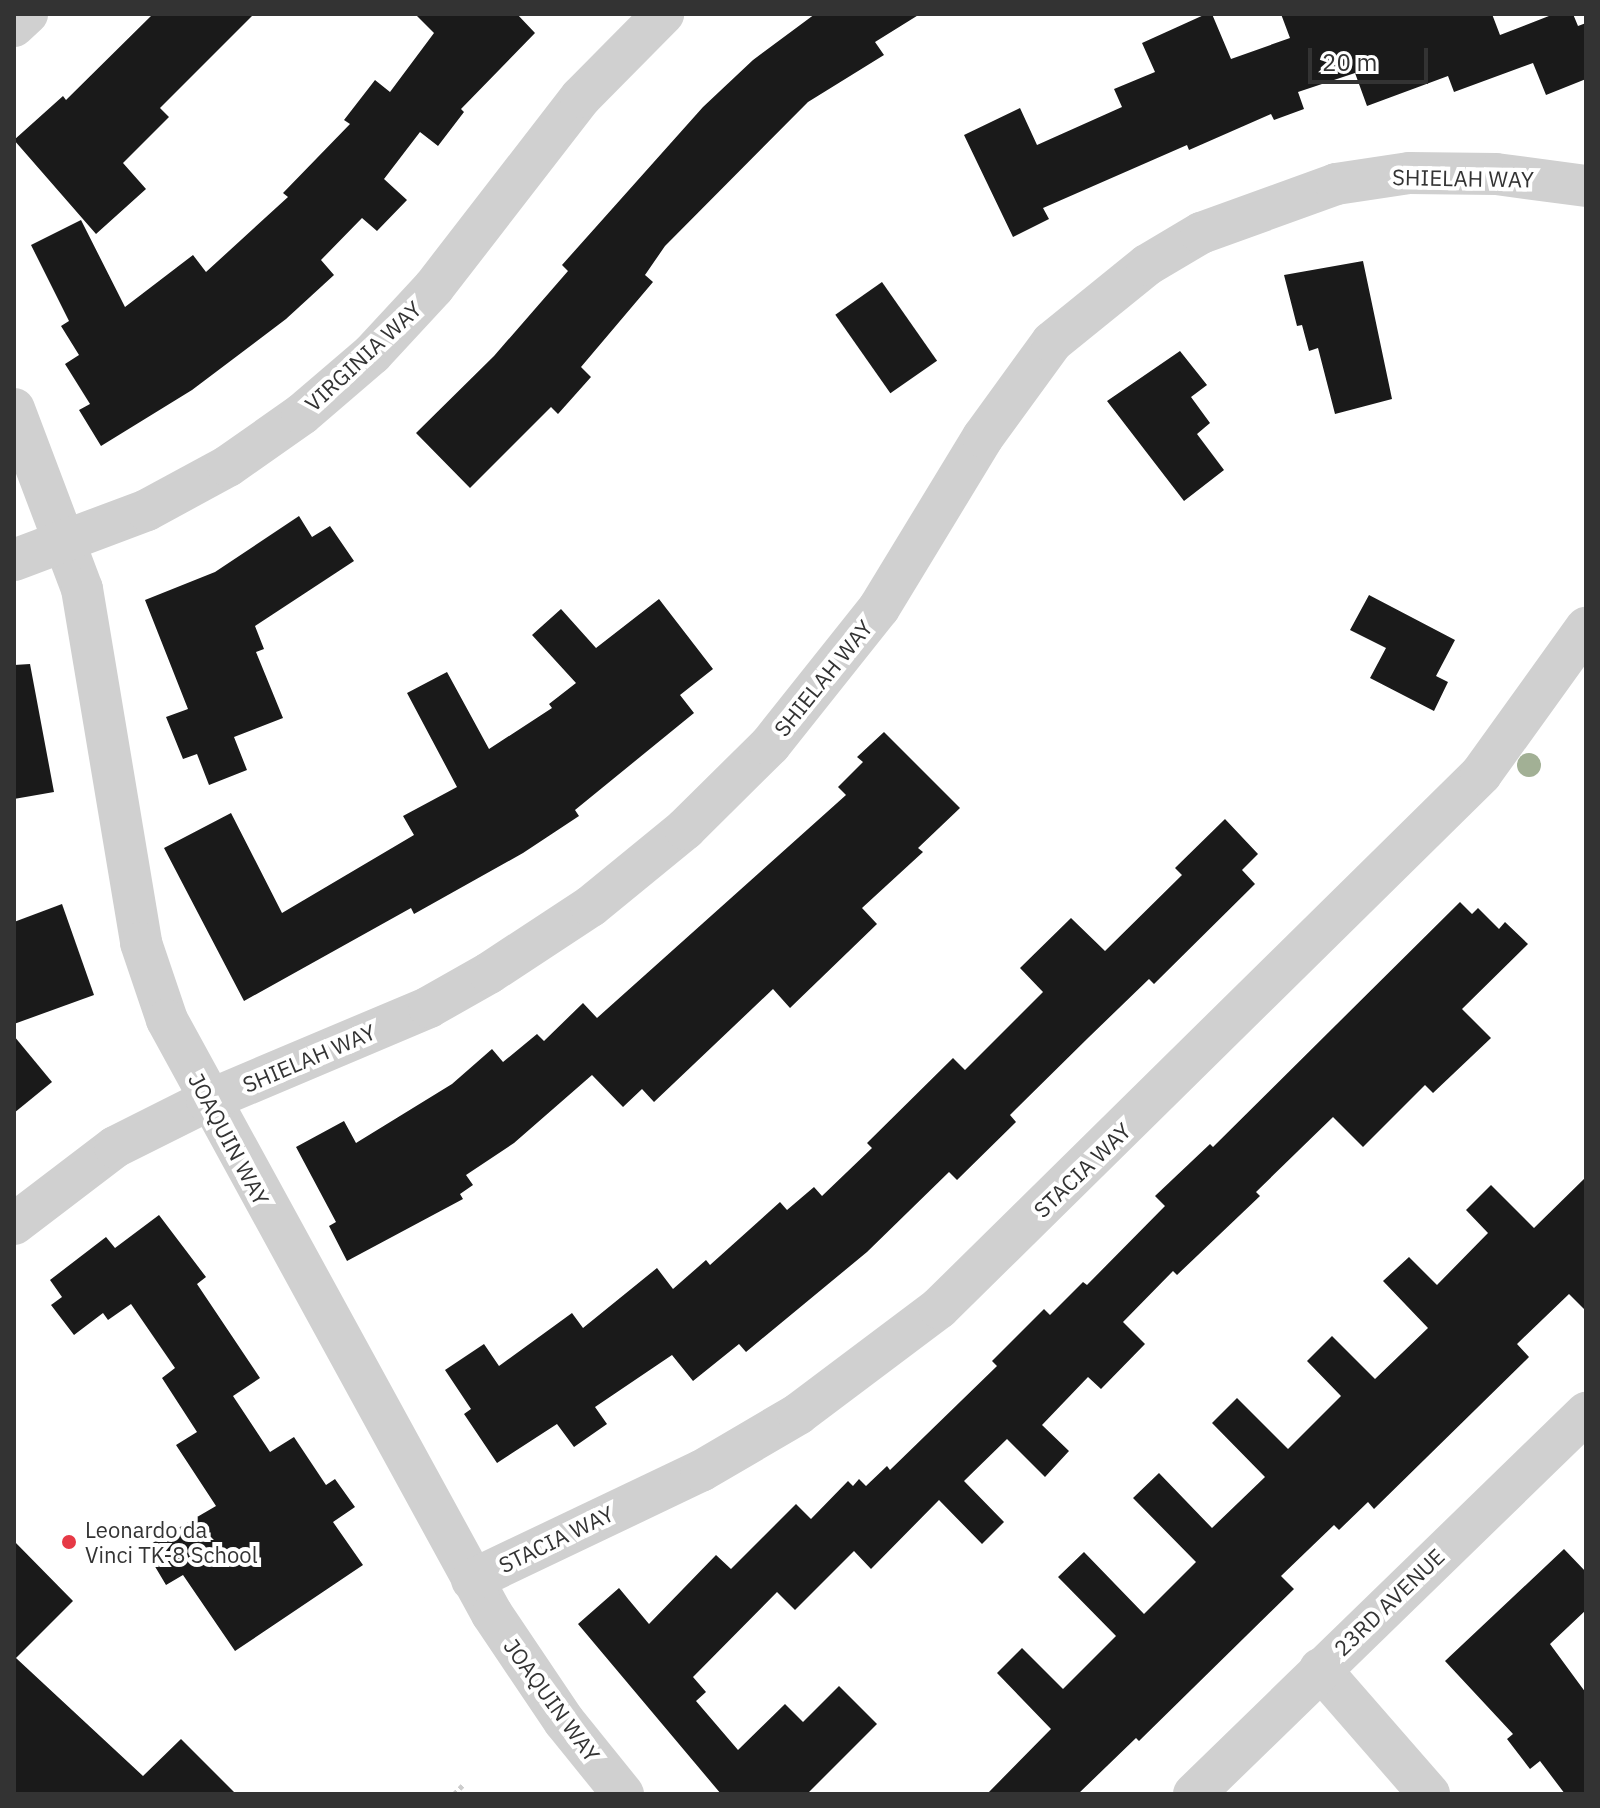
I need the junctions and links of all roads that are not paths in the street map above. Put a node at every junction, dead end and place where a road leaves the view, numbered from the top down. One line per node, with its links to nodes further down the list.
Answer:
1 (27, 14): 3 (street)
2 (663, 14): 6 (street, VIRGINIA WAY)
3 (14, 26)
4 (1586, 186): 9 (street, SHIELAH WAY)
5 (14, 409): 6 (street, JOAQUIN WAY)
6 (66, 544): 7 (street, VIRGINIA WAY); 9 (street, JOAQUIN WAY)
7 (14, 560)
8 (1586, 628): 12 (street, STACIA WAY)
9 (207, 1101): 10 (street, SHIELAH WAY); 12 (street, JOAQUIN WAY)
10 (14, 1224)
11 (1586, 1413): 13 (street, 23RD AVENUE)
12 (472, 1580): 14 (street, JOAQUIN WAY)
13 (1320, 1669): 15 (street, 23RD AVENUE); 16 (street)
14 (623, 1794)
15 (1194, 1794)
16 (1429, 1794)

